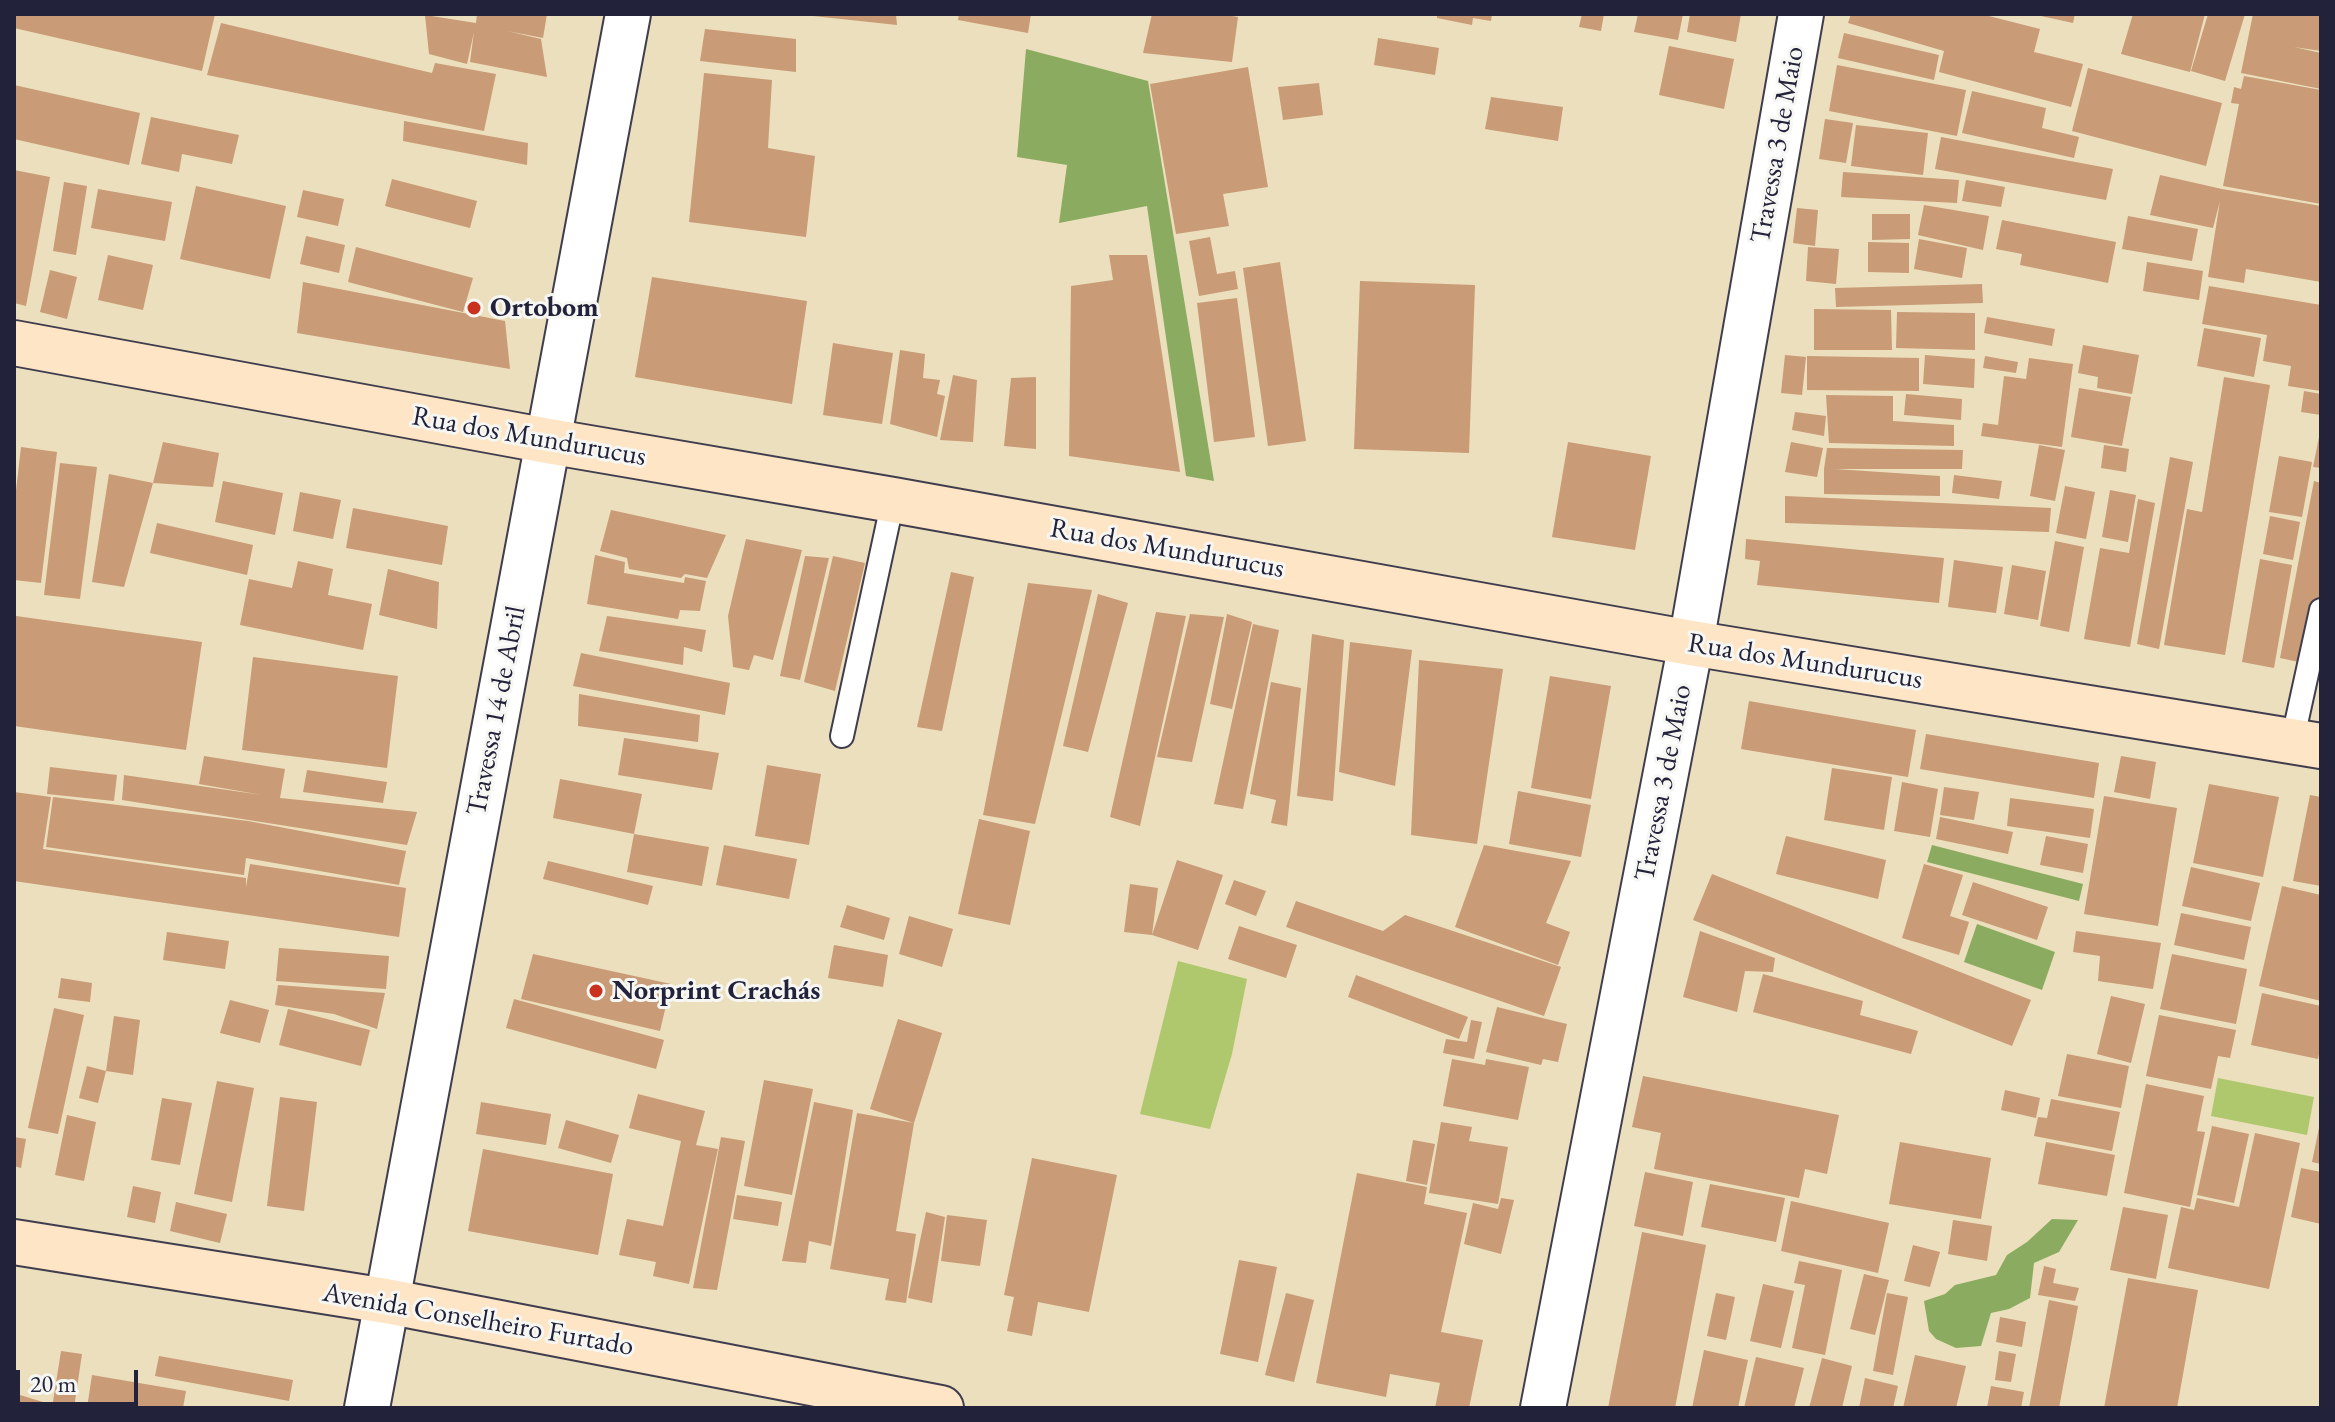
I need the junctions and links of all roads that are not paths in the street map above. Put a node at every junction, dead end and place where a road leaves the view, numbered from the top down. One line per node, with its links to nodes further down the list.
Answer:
1 (628, 14): 4 (street, Travessa 14 de Abril)
2 (1801, 14): 7 (street, Travessa 3 de Maio)
3 (14, 343): 4 (street, Rua dos Mundurucus)
4 (548, 441): 5 (street, Rua dos Mundurucus); 11 (street, Travessa 14 de Abril)
5 (893, 500): 7 (street, Rua dos Mundurucus); 8 (lane)
6 (2321, 610): 9 (lane)
7 (1691, 643): 9 (street, Rua dos Mundurucus); 14 (street, Travessa 3 de Maio)
8 (842, 736)
9 (2306, 744)
10 (14, 1242): 11 (street, Avenida Conselheiro Furtado)
11 (386, 1301): 12 (street, Travessa 14 de Abril); 13 (street, Avenida Conselheiro Furtado)
12 (367, 1408)
13 (941, 1408)
14 (1543, 1408)

